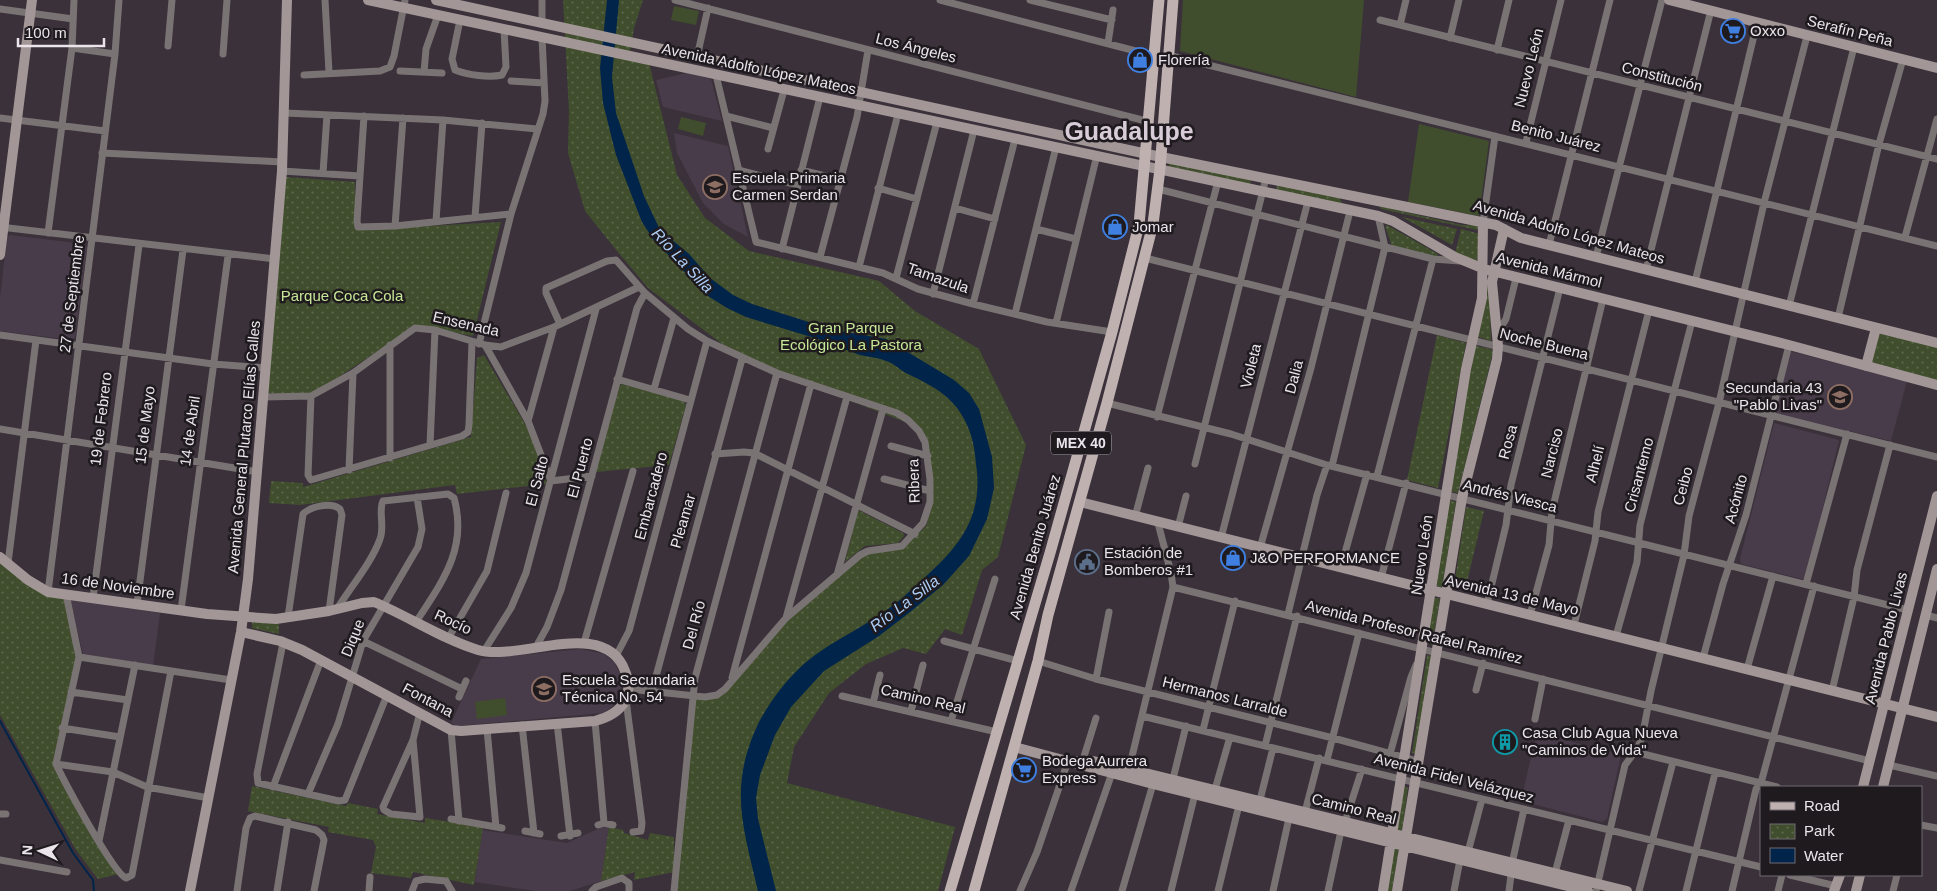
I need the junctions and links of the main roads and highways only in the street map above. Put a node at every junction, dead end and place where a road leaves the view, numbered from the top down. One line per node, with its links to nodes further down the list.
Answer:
1 (1159, 0): 3 (main road, Avenida Benito Juárez / MEX 40)
2 (1172, 0): 4 (main road, Avenida Benito Juárez / MEX 40)
3 (1144, 185): 4 (main road); 5 (main road, Avenida Benito Juárez / MEX 40)
4 (1158, 189): 6 (main road, Avenida Benito Juárez / MEX 40)
5 (1050, 553): 6 (main road); 7 (main road, Avenida Benito Juárez / MEX 40)
6 (1064, 556): 8 (main road, Avenida Benito Juárez / MEX 40)
7 (954, 890)
8 (974, 891)

